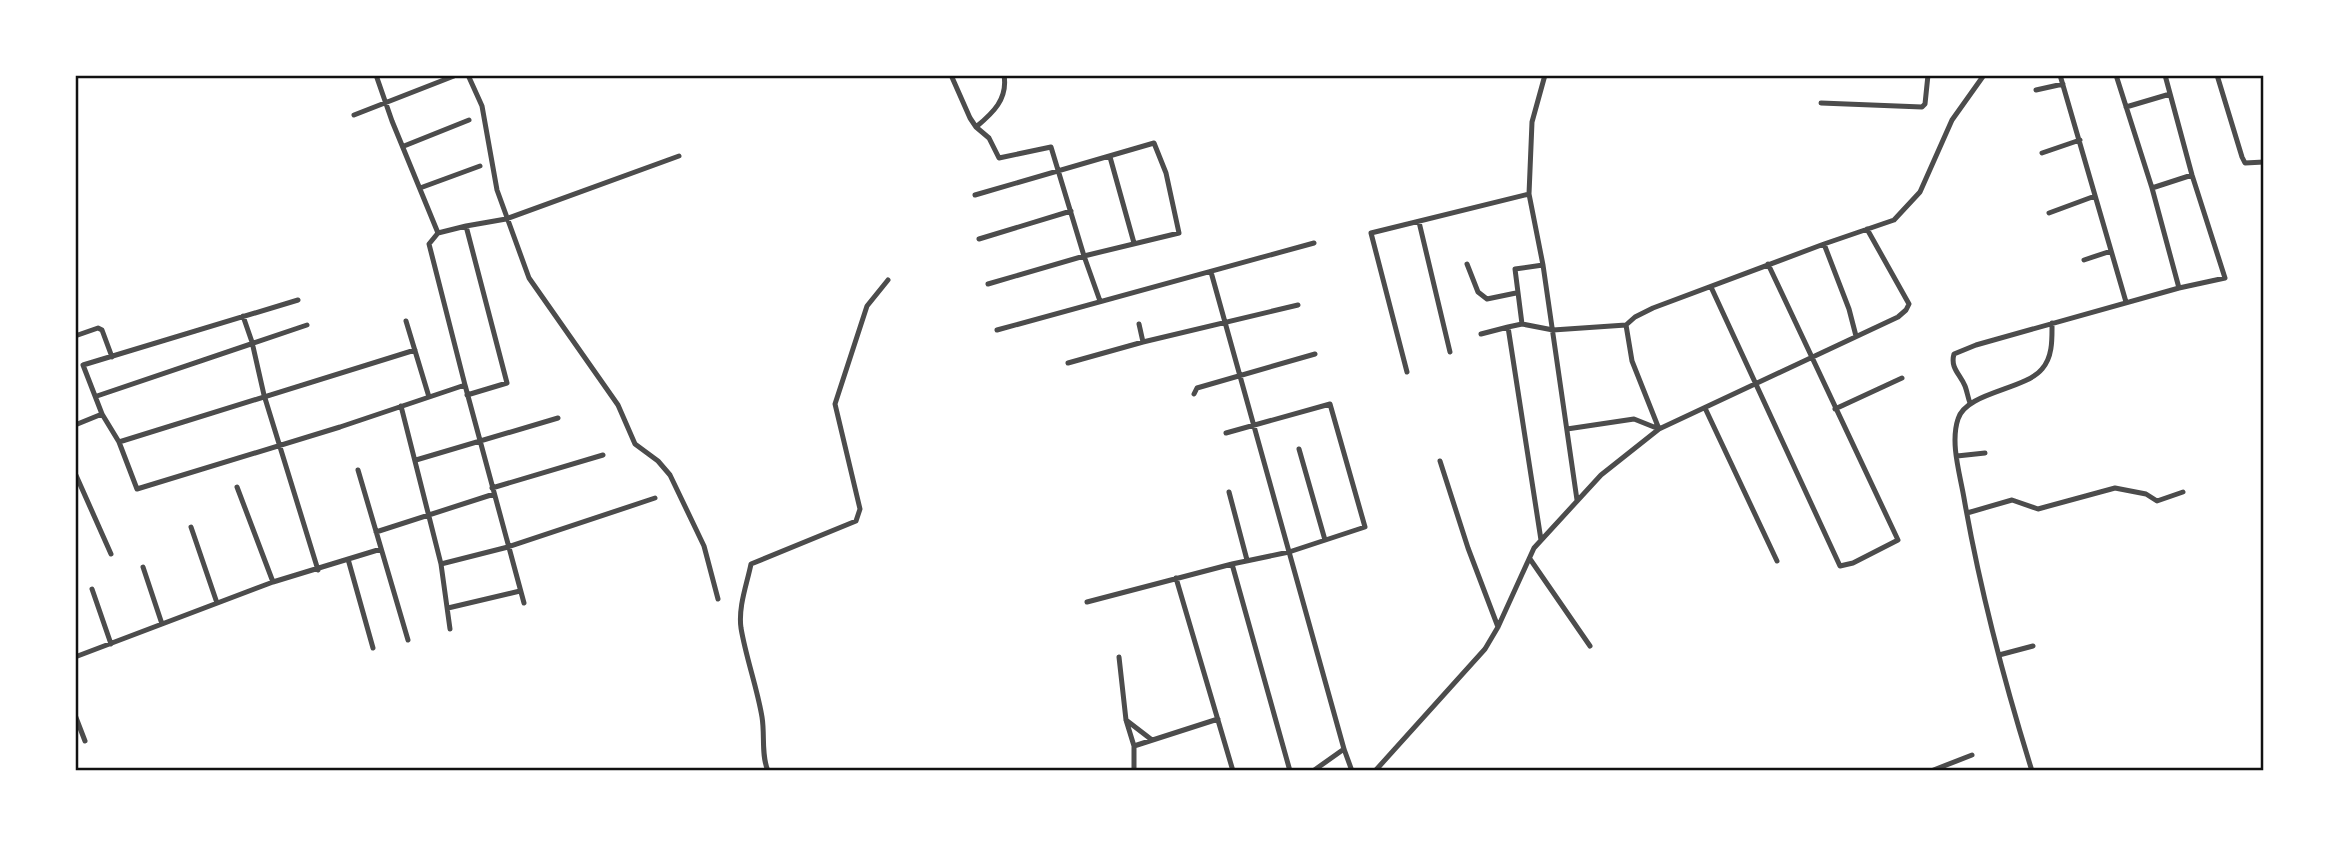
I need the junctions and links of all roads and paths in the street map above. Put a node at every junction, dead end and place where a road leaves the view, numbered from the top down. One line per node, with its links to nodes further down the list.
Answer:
1 (376, 75): 16 (street)
2 (468, 75): 38 (street)
3 (951, 75): 21 (street)
4 (1004, 75): 21 (street)
5 (1545, 75): 33 (street)
6 (1928, 75): 17 (street)
7 (1984, 75): 41 (street)
8 (2060, 75): 13 (street)
9 (2116, 75): 18 (street)
10 (2165, 75): 15 (street)
11 (2217, 75): 27 (street)
12 (454, 76): 16 (street)
13 (2063, 85): 14 (street); 22 (street)
14 (2036, 90)
15 (2170, 94): 18 (street); 30 (street)
16 (386, 102): 19 (street); 23 (street)
17 (1821, 103)
18 (2126, 107): 32 (street)
19 (354, 115)
20 (469, 120): 23 (street)
21 (976, 127): 29 (street)
22 (2080, 140): 24 (street); 35 (street)
23 (404, 146): 31 (street)
24 (2042, 153)
25 (679, 156): 38 (street)
26 (1110, 157): 29 (street); 44 (street); 44 (street)
27 (2264, 162)
28 (480, 166): 31 (street)
29 (1059, 171): 34 (street); 36 (street)
30 (2192, 175): 32 (street); 57 (street)
31 (420, 188): 42 (street)
32 (2152, 188): 57 (street)
33 (1529, 194): 39 (street); 52 (street)
34 (975, 195)
35 (2095, 196): 37 (street); 47 (street)
36 (1071, 211): 43 (street); 48 (street)
37 (2049, 213)
38 (506, 219): 40 (street); 145 (street)
39 (1419, 222): 80 (street); 85 (street)
40 (467, 226): 42 (street); 92 (street)
41 (1867, 229): 46 (street); 76 (street)
42 (438, 233): 89 (street)
43 (979, 239)
44 (1134, 243): 48 (street)
45 (1314, 243): 53 (street)
46 (1824, 244): 51 (street); 76 (street)
47 (2111, 251): 49 (street); 61 (street)
48 (1084, 256): 55 (street); 60 (street)
49 (2084, 260)
50 (1467, 264): 58 (street)
51 (1768, 264): 56 (street); 83 (street)
52 (1544, 265): 58 (street); 73 (street)
53 (1210, 272): 60 (street); 65 (street)
54 (888, 280): 169 (street)
55 (988, 284)
56 (1711, 287): 70 (street); 88 (street)
57 (2179, 289): 61 (street)
58 (1516, 293): 68 (street)
59 (298, 300): 63 (street)
60 (1100, 301): 72 (street)
61 (2126, 302): 66 (street)
62 (1298, 305): 65 (street)
63 (243, 316): 77 (street); 82 (street)
64 (406, 321): 79 (street)
65 (1224, 323): 78 (street); 86 (street)
66 (2052, 323): 95 (street); 95 (street)
67 (1139, 324): 78 (street)
68 (1522, 324): 71 (street); 73 (street)
69 (307, 325): 77 (street)
70 (1626, 325): 73 (street); 104 (street)
71 (1508, 327): 74 (street); 128 (street)
72 (997, 330)
73 (1553, 330): 103 (street)
74 (1481, 334)
75 (75, 336): 82 (street)
76 (1856, 336): 83 (street)
77 (252, 342): 91 (street); 93 (street)
78 (1143, 342): 84 (street)
79 (415, 350): 91 (street); 94 (street)
80 (1450, 352)
81 (1315, 354): 86 (street)
82 (112, 357): 93 (street)
83 (1810, 358): 88 (street); 98 (street)
84 (1068, 363)
85 (1407, 372)
86 (1239, 376): 90 (street); 102 (street)
87 (1902, 378): 98 (street)
88 (1757, 383): 97 (street); 98 (street)
89 (465, 385): 92 (street); 94 (street)
90 (1194, 394)
91 (264, 395): 106 (street); 108 (street)
92 (467, 395): 107 (street)
93 (97, 396): 99 (street)
94 (429, 397): 96 (street)
95 (1970, 403): 112 (street)
96 (401, 406): 108 (street); 113 (street)
97 (1705, 408): 104 (street); 136 (street)
98 (1835, 409)
99 (102, 414): 101 (street); 106 (street)
100 (558, 418): 107 (street)
101 (75, 425)
102 (1254, 425): 105 (street); 127 (street); 131 (street)
103 (1567, 429): 104 (street); 122 (street)
104 (1658, 429): 122 (street)
105 (1226, 433)
106 (119, 442): 108 (street)
107 (480, 442): 113 (street); 118 (street)
108 (279, 445): 140 (street)
109 (1299, 449): 127 (street)
110 (1985, 453): 112 (street)
111 (603, 455): 118 (street)
112 (1957, 456): 123 (street)
113 (416, 460): 124 (street)
114 (1440, 461): 151 (street)
115 (358, 470): 126 (street)
116 (75, 473): 132 (street)
117 (237, 486): 142 (street)
118 (493, 491): 124 (street); 129 (street)
119 (1229, 492): 135 (street)
120 (2183, 492): 123 (street)
121 (655, 498): 129 (street)
122 (1577, 500): 128 (street)
123 (1967, 513): 158 (street)
124 (430, 514): 126 (street); 138 (street)
125 (191, 527): 147 (street)
126 (376, 532): 130 (street)
127 (1325, 540): 131 (street)
128 (1541, 540): 134 (street)
129 (508, 547): 138 (street); 144 (street)
130 (381, 549): 133 (street); 153 (street)
131 (1289, 552): 135 (street); 167 (street)
132 (111, 554)
133 (348, 559): 140 (street); 157 (street)
134 (1530, 559): 151 (street); 155 (street)
135 (1247, 560): 137 (street)
136 (1777, 561)
137 (1232, 564): 141 (street); 172 (street)
138 (442, 565): 149 (street)
139 (143, 567): 150 (street)
140 (318, 570): 142 (street)
141 (1176, 579): 146 (street); 162 (street)
142 (273, 582): 147 (street)
143 (92, 589): 154 (street)
144 (520, 591): 148 (street); 149 (street)
145 (718, 598)
146 (1087, 602)
147 (217, 603): 150 (street)
148 (524, 603)
149 (448, 608): 152 (street)
150 (162, 624): 154 (street)
151 (1499, 627): 175 (street)
152 (450, 629)
153 (408, 640)
154 (111, 644): 159 (street)
155 (1590, 646)
156 (2033, 646): 158 (street)
157 (373, 648)
158 (1999, 655): 177 (street)
159 (75, 657)
160 (1119, 657): 163 (street)
161 (75, 715): 165 (street)
162 (1218, 719): 164 (street); 171 (street)
163 (1126, 720): 164 (street); 166 (street)
164 (1152, 740): 166 (street)
165 (85, 741)
166 (1134, 746): 170 (street)
167 (1344, 749): 173 (street); 174 (street)
168 (1972, 755): 176 (street)
169 (768, 771)
170 (1134, 771)
171 (1233, 771)
172 (1290, 771)
173 (1313, 771)
174 (1352, 771)
175 (1375, 771)
176 (1931, 771)
177 (2032, 771)

